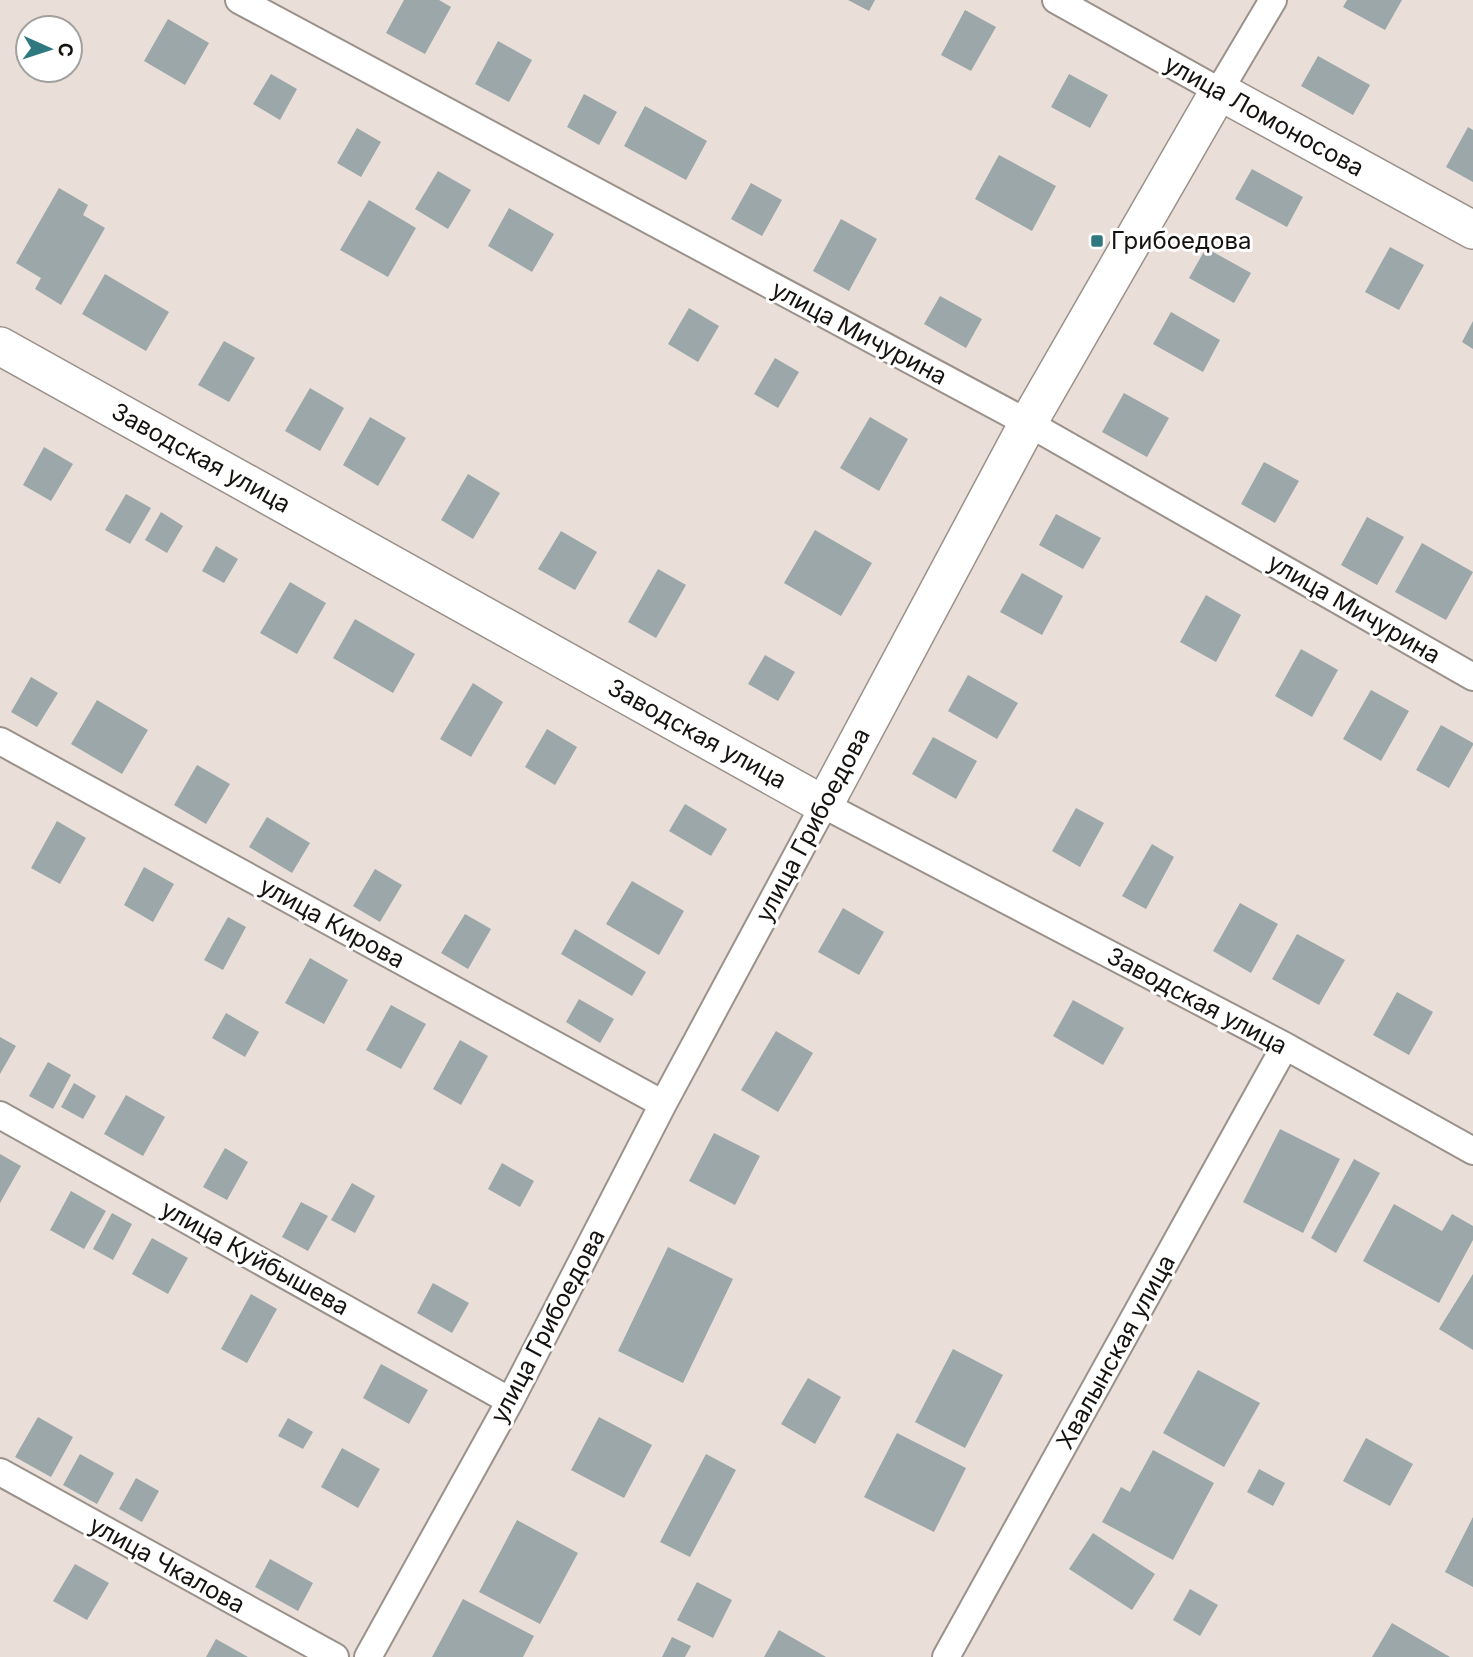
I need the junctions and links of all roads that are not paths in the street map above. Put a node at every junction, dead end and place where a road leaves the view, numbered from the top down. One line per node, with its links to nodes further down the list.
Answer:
1 (239, 0): 7 (street, улица Мичурина)
2 (1056, 0): 4 (street, улица Ломоносова)
3 (1273, 0): 4 (street, улица Грибоедова)
4 (1219, 92): 5 (street, улица Ломоносова); 7 (street, улица Грибоедова)
5 (1473, 230)
6 (0, 346): 10 (street, Заводская улица)
7 (1028, 423): 8 (street, улица Мичурина); 10 (street, улица Грибоедова)
8 (1473, 677)
9 (0, 741): 12 (street, улица Кирова)
10 (824, 805): 11 (street, Заводская улица); 12 (street, улица Грибоедова)
11 (1285, 1046): 14 (street, Заводская улица); 19 (street, Хвалынская улица)
12 (663, 1104): 15 (street, улица Грибоедова)
13 (0, 1115): 15 (street, улица Куйбышева)
14 (1473, 1151)
15 (510, 1401): 18 (street, улица Грибоедова)
16 (0, 1472): 17 (street, улица Чкалова)
17 (335, 1657)
18 (368, 1657)
19 (946, 1657)

